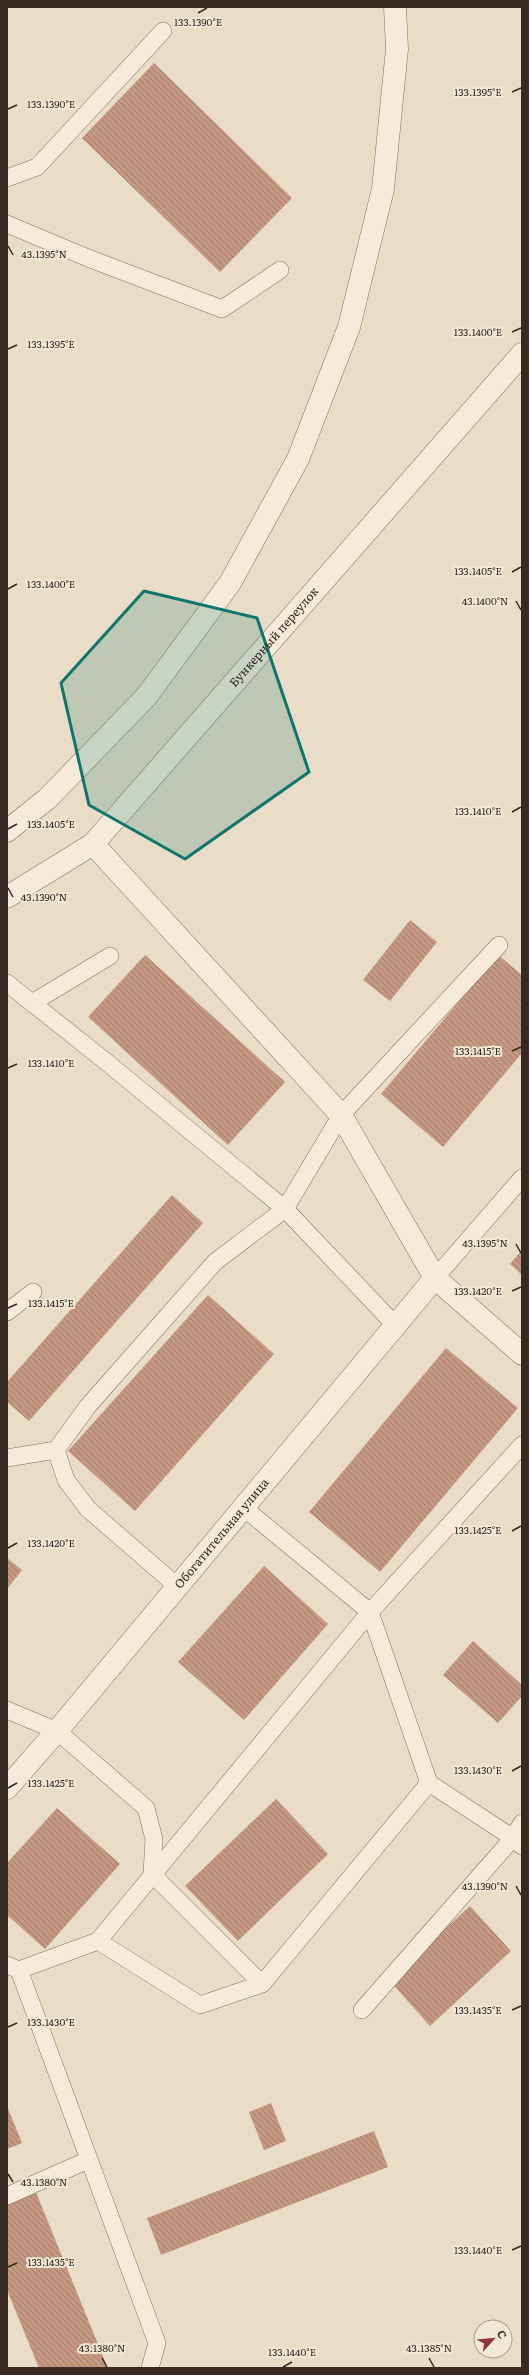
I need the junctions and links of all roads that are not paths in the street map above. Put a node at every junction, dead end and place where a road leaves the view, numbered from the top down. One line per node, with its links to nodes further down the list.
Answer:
1 (395, 7): 7 (street)
2 (163, 30): 3 (lane)
3 (7, 178)
4 (7, 224): 5 (lane)
5 (280, 270)
6 (522, 354): 8 (street, Бункерный переулок)
7 (7, 831)
8 (93, 844): 9 (street, Бункерный переулок); 14 (street)
9 (7, 897)
10 (500, 945): 14 (lane)
11 (110, 956): 13 (lane)
12 (7, 983): 13 (lane)
13 (32, 1003): 16 (lane)
14 (341, 1116): 16 (lane); 17 (street)
15 (522, 1178): 17 (lane)
16 (286, 1210): 20 (lane); 23 (lane)
17 (435, 1278): 20 (street, Обогатительная улица); 21 (street)
18 (33, 1292): 19 (lane)
19 (7, 1312)
20 (396, 1326): 25 (street, Обогатительная улица)
21 (522, 1354)
22 (522, 1445): 27 (lane)
23 (56, 1450): 24 (lane); 26 (lane)
24 (7, 1458)
25 (244, 1508): 26 (street, Обогатительная улица); 27 (lane)
26 (178, 1587): 29 (street, Обогатительная улица)
27 (370, 1612): 30 (lane); 34 (lane)
28 (7, 1710): 29 (lane)
29 (57, 1731): 31 (street, Обогатительная улица); 34 (lane)
30 (429, 1783): 33 (lane); 37 (lane)
31 (7, 1788)
32 (522, 1823): 33 (lane)
33 (517, 1842): 38 (lane)
34 (152, 1874): 35 (lane); 37 (lane)
35 (98, 1941): 36 (lane); 37 (lane)
36 (13, 1968): 39 (lane)
37 (262, 1984)
38 (362, 2010)
39 (88, 2160): 40 (lane); 41 (lane)
40 (7, 2196)
41 (150, 2368)

